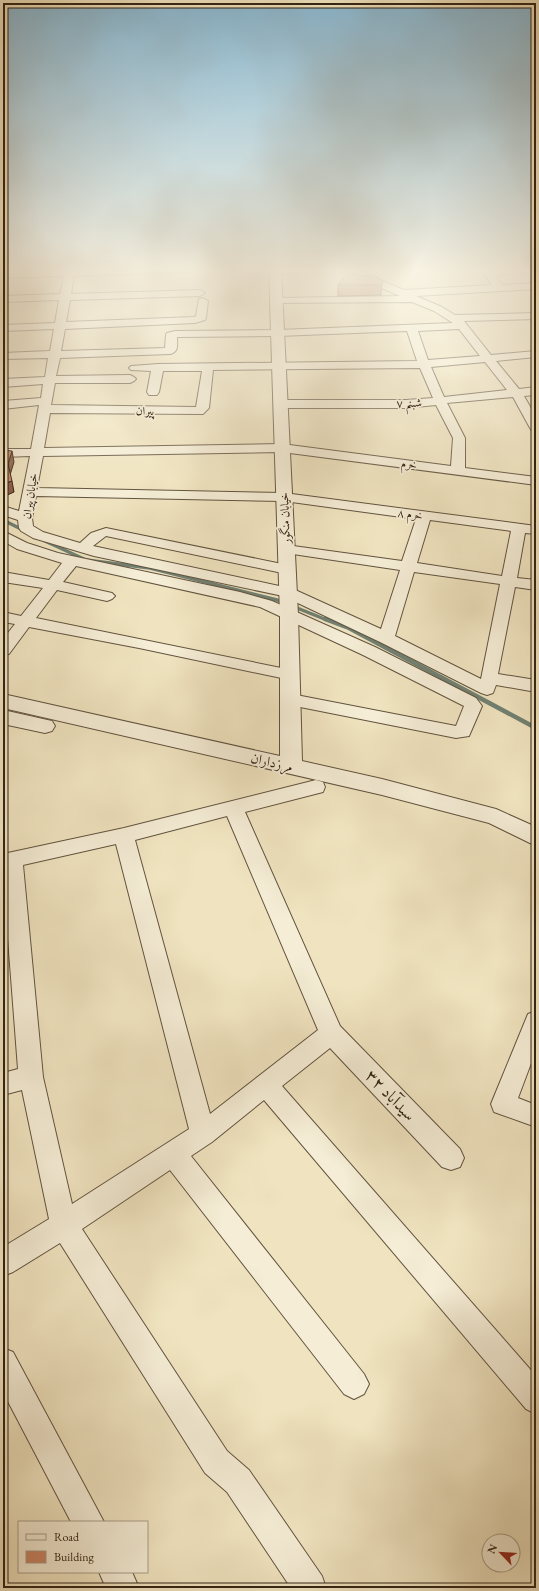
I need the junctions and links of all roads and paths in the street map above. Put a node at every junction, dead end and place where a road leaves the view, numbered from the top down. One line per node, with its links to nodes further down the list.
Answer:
1 (57, 343): 7 (street, خیابان پیران)
2 (172, 343): 6 (street)
3 (278, 343): 15 (street, خیابان منگور)
4 (417, 343): 11 (street)
5 (476, 343): 10 (street)
6 (172, 350): 7 (street); 13 (street)
7 (55, 354): 9 (street); 18 (street, خیابان پیران)
8 (536, 354): 10 (street)
9 (3, 356)
10 (489, 359): 11 (street); 22 (street)
11 (424, 364): 15 (street); 23 (street)
12 (158, 367): 13 (street); 16 (street); 21 (street)
13 (172, 367): 14 (street)
14 (208, 367): 15 (street); 26 (street, پیران)
15 (279, 367): 24 (street, خیابان منگور)
16 (135, 368)
17 (130, 379): 18 (street)
18 (51, 380): 19 (street); 26 (street, خیابان پیران)
19 (3, 383)
20 (536, 391): 22 (street, شبنم ۷)
21 (153, 392)
22 (515, 393): 23 (street, شبنم ۷); 27 (street)
23 (440, 401): 24 (street, شبنم ۷); 31 (street)
24 (280, 404): 28 (street, خیابان منگور)
25 (3, 405): 26 (street, پیران)
26 (46, 405): 29 (street, خیابان پیران)
27 (536, 428)
28 (282, 448): 29 (street, خرم); 31 (street, خرم); 34 (street, خیابان منگور)
29 (38, 452): 30 (street, خرم); 33 (street, خیابان پیران)
30 (3, 453)
31 (458, 470): 32 (street, خرم)
32 (536, 479)
33 (30, 492): 34 (street, خرم ۸); 37 (street, خیابان پیران)
34 (284, 497): 36 (street, خرم ۸); 42 (street, خیابان منگور)
35 (3, 510): 37 (street)
36 (424, 516): 38 (street, خرم ۸); 44 (street)
37 (25, 518): 41 (street, خیابان پیران)
38 (519, 528): 39 (street, خرم ۸); 47 (street)
39 (536, 530)
40 (3, 535): 43 (street)
41 (83, 548): 45 (street); 50 (street, خیابان پیران)
42 (286, 549): 44 (street); 45 (street, خیابان منگور)
43 (72, 562): 48 (street); 52 (street)
44 (408, 567): 47 (street); 55 (street)
45 (287, 569): 50 (street, خیابان منگور)
46 (3, 577): 48 (street)
47 (508, 581): 49 (street); 58 (street)
48 (55, 585): 51 (street); 54 (street)
49 (536, 585)
50 (288, 592): 52 (street, خیابان منگور); 55 (street, خیابان پیران)
51 (107, 596)
52 (289, 615): 57 (street, خیابان منگور); 60 (street)
53 (3, 617): 54 (street)
54 (27, 621): 56 (street); 57 (street)
55 (386, 638): 58 (street, خیابان پیران)
56 (3, 650)
57 (291, 674): 60 (street, خیابان منگور)
58 (490, 678): 59 (street)
59 (536, 686)
60 (291, 700): 63 (street, خیابان منگور)
61 (3, 701): 63 (street, مرزداران)
62 (3, 717): 64 (street, مرزداران)
63 (291, 766): 67 (street, مرزداران)
64 (316, 787): 65 (street); 68 (street, مرزداران)
65 (233, 807): 66 (street); 71 (street)
66 (124, 835): 69 (street); 76 (street)
67 (536, 837)
68 (536, 843)
69 (7, 861): 72 (street)
70 (536, 1021): 75 (street)
71 (331, 1033): 74 (street); 78 (street, سیدآباد ۳۲)
72 (31, 1077): 73 (street); 79 (street)
73 (3, 1084)
74 (265, 1084): 76 (street); 83 (street)
75 (536, 1116)
76 (203, 1134): 77 (street)
77 (173, 1153): 79 (street); 82 (street)
78 (451, 1158)
79 (64, 1225): 80 (street); 87 (street)
80 (3, 1262)
81 (3, 1362): 84 (street)
82 (354, 1384)
83 (536, 1399)
84 (87, 1521)
85 (116, 1573): 86 (street)
86 (123, 1588)
87 (310, 1588)

